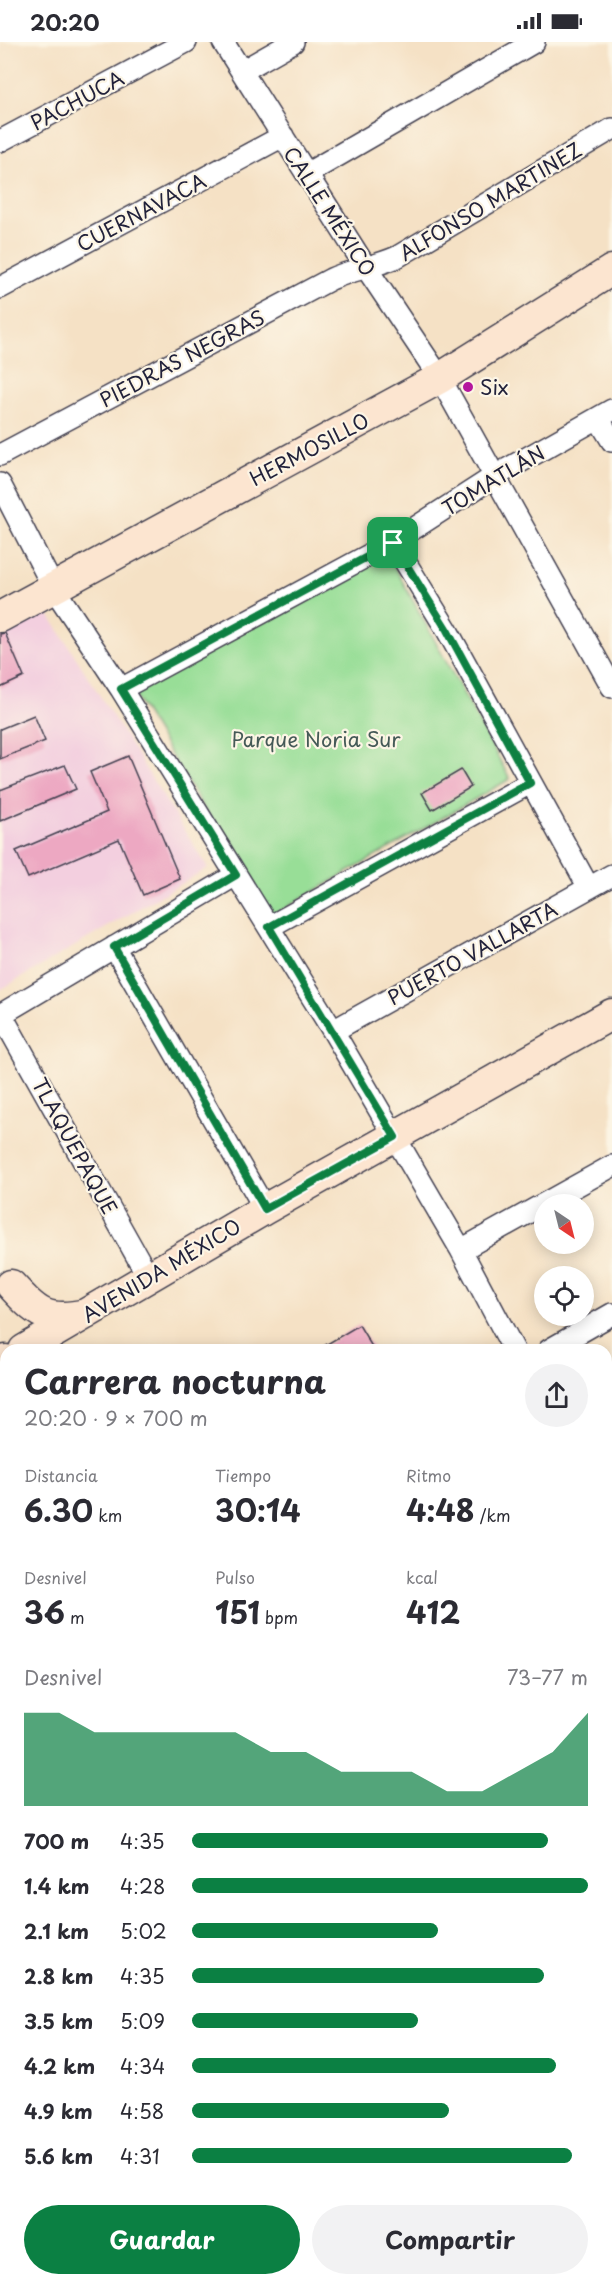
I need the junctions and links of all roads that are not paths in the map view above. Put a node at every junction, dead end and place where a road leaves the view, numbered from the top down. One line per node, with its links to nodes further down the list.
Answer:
1 (186, 42): 8 (street, PACHUCA)
2 (223, 42): 5 (street, CALLE MÉXICO)
3 (293, 42): 5 (street)
4 (534, 42): 9 (street)
5 (242, 71): 7 (street, CALLE MÉXICO)
6 (612, 129): 10 (street, ALFONSO MARTINEZ)
7 (283, 136): 9 (street, CALLE MÉXICO); 12 (street, CUERNAVACA)
8 (0, 141)
9 (308, 173): 10 (street, CALLE MÉXICO)
10 (365, 266): 13 (street, CALLE MÉXICO); 16 (street, PIEDRAS NEGRAS)
11 (612, 270): 13 (main road, HERMOSILLO)
12 (0, 288)
13 (440, 378): 17 (street, CALLE MÉXICO); 20 (main road, HERMOSILLO)
14 (605, 414): 15 (street); 17 (street, TOMATLÁN)
15 (612, 441)
16 (0, 455)
17 (495, 476): 19 (street, TOMATLÁN); 22 (street, CALLE MÉXICO)
18 (0, 484): 20 (street)
19 (393, 543): 23 (street, TOMATLÁN); 24 (street)
20 (53, 587): 21 (main road, HERMOSILLO); 23 (street)
21 (0, 617)
22 (612, 687)
23 (121, 689): 25 (street)
24 (530, 783): 27 (street); 28 (street)
25 (236, 875): 28 (street); 29 (street)
26 (612, 875): 27 (street, PUERTO VALLARTA)
27 (589, 888): 32 (street, PUERTO VALLARTA)
28 (269, 927): 32 (street)
29 (114, 947): 30 (street); 35 (street)
30 (1, 1014): 38 (street, TLAQUEPAQUE)
31 (612, 1014): 33 (main road, AVENIDA MÉXICO)
32 (333, 1031): 33 (street)
33 (395, 1137): 35 (main road, AVENIDA MÉXICO); 36 (street)
34 (612, 1166): 36 (street)
35 (265, 1209): 38 (main road, AVENIDA MÉXICO)
36 (461, 1250): 43 (street)
37 (5, 1275): 39 (main road); 41 (main road)
38 (149, 1278): 39 (main road, AVENIDA MÉXICO)
39 (88, 1313): 42 (main road, AVENIDA MÉXICO)
40 (612, 1314): 44 (street)
41 (33, 1344)
42 (35, 1344)
43 (511, 1344)
44 (560, 1344)

